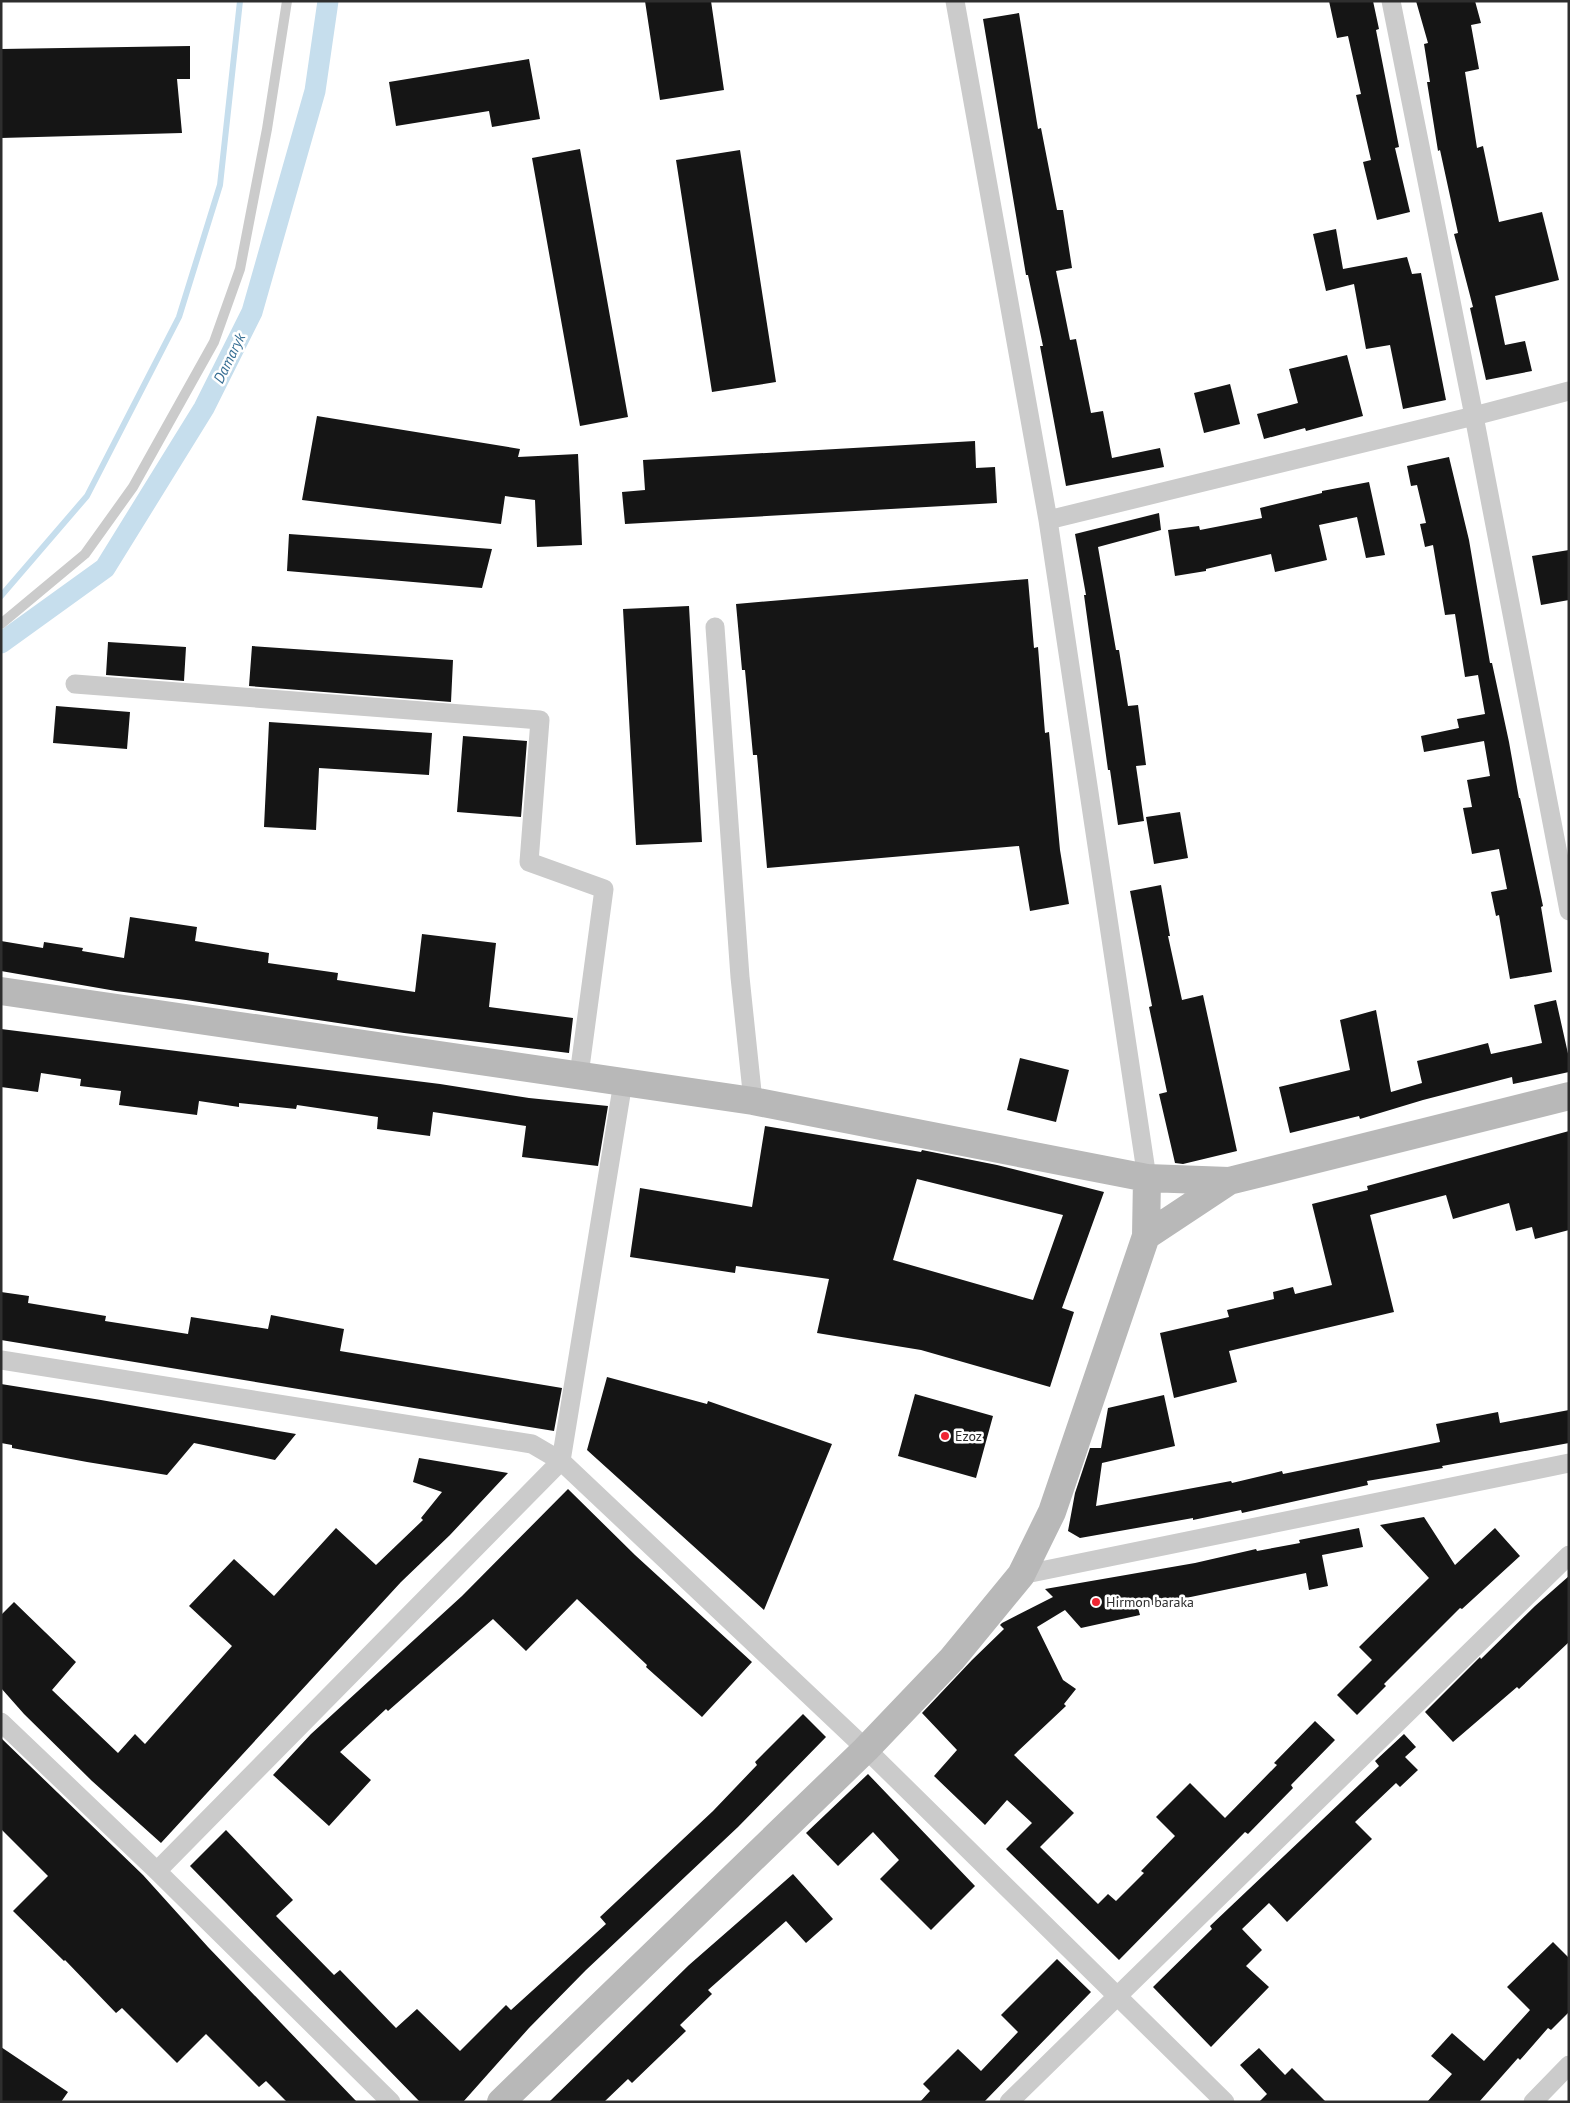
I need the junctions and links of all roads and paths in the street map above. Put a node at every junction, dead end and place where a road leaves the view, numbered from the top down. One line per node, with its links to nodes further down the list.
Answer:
1 (287, 1): 7 (lane)
2 (955, 1): 6 (street)
3 (1391, 1): 5 (street)
4 (1569, 391): 5 (street)
5 (1474, 416): 6 (street); 10 (street)
6 (1048, 520): 16 (street)
7 (1, 624)
8 (716, 627): 15 (street)
9 (75, 684): 12 (street)
10 (1569, 911)
11 (1, 991): 12 (main road)
12 (579, 1075): 13 (main road)
13 (623, 1082): 15 (main road); 20 (street)
14 (1569, 1096): 17 (main road)
15 (753, 1101): 16 (main road)
16 (1147, 1178): 17 (main road); 18 (main road)
17 (1229, 1181): 18 (main road)
18 (1146, 1236): 23 (main road)
19 (1, 1360): 20 (street)
20 (562, 1461): 25 (street); 26 (street)
21 (1569, 1463): 23 (street)
22 (1569, 1555): 27 (street)
23 (1021, 1575): 25 (main road)
24 (1, 1722): 26 (street)
25 (866, 1750): 27 (street); 30 (main road)
26 (157, 1871): 29 (street)
27 (1117, 1996): 31 (street); 32 (street)
28 (1569, 2065): 33 (street)
29 (391, 2102)
30 (501, 2102)
31 (1010, 2102)
32 (1225, 2102)
33 (1533, 2102)

